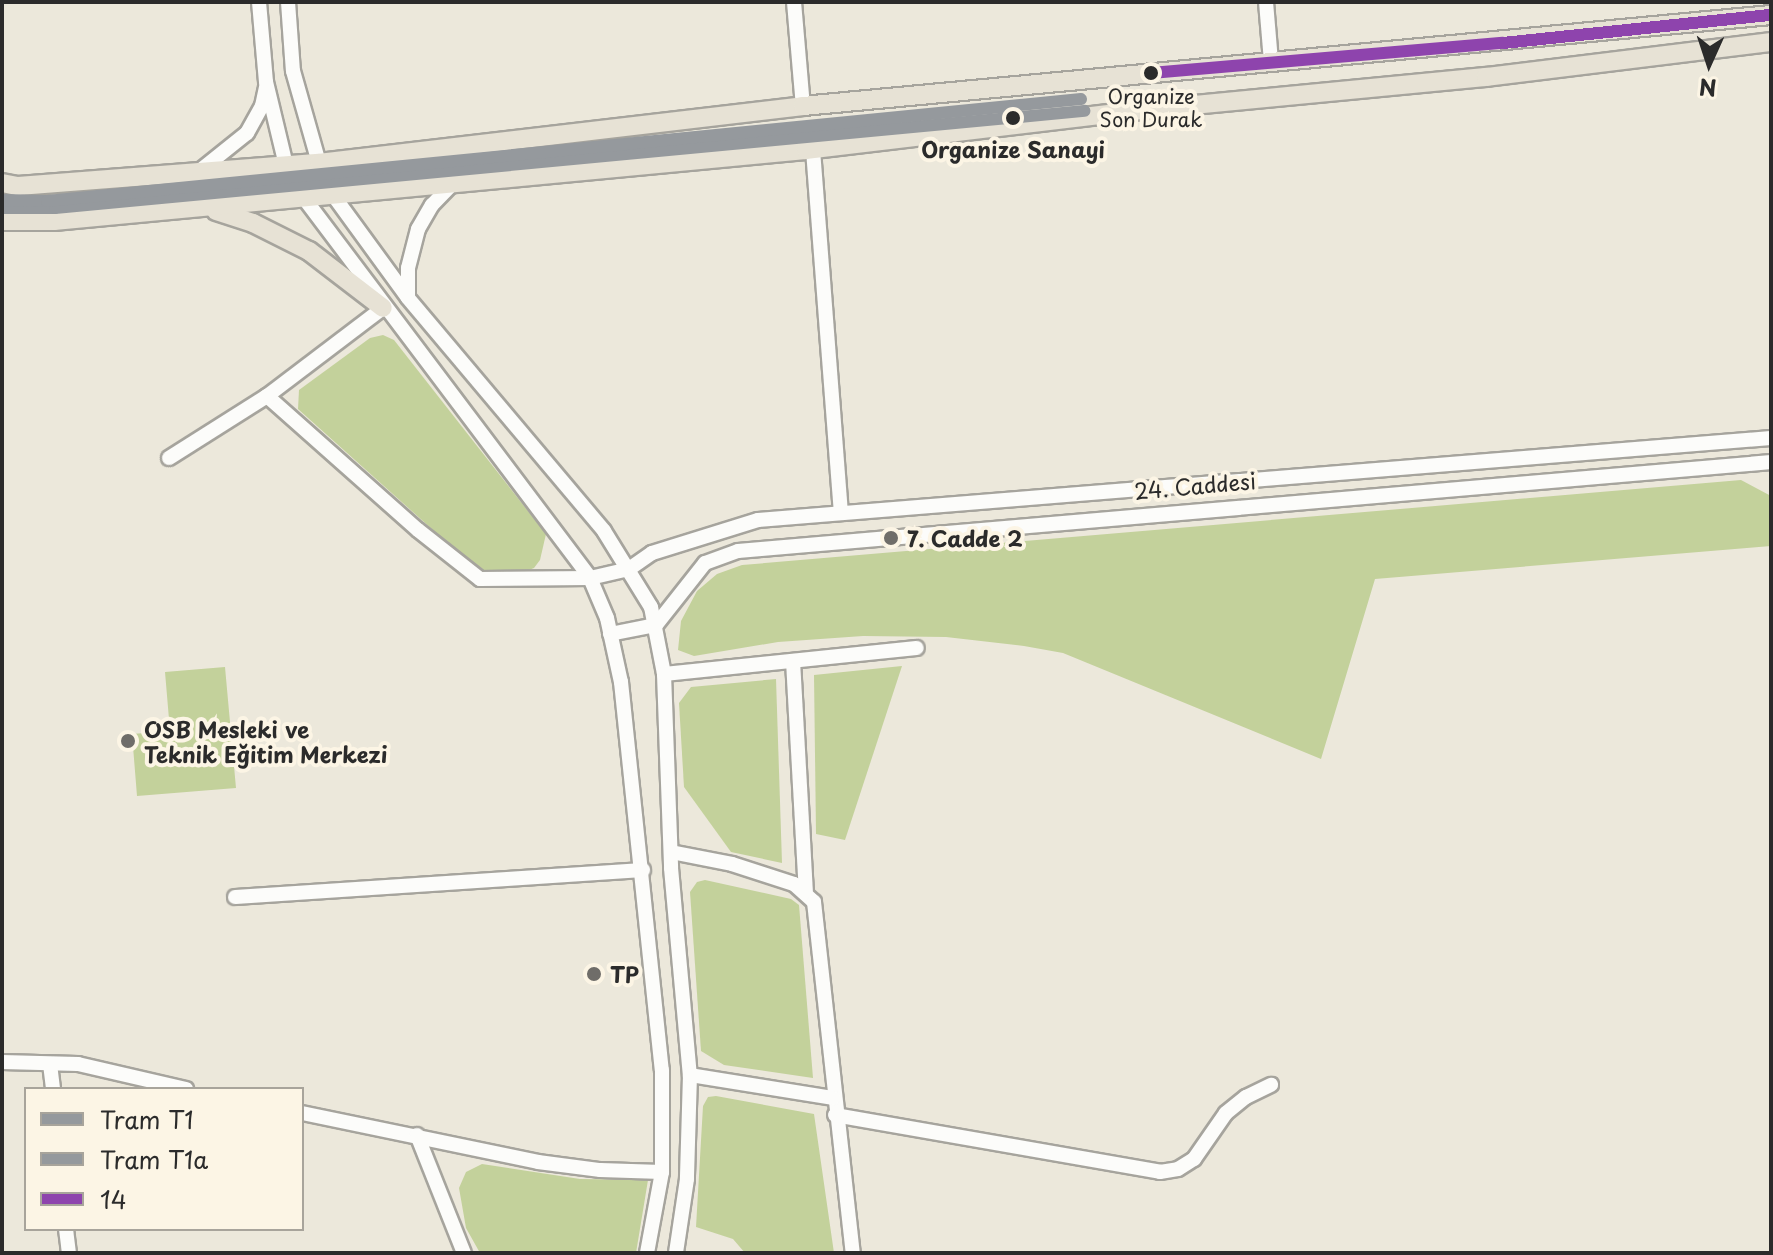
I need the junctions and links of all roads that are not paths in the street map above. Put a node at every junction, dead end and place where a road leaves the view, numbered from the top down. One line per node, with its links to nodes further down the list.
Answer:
1 (259, 2): 10 (street)
2 (288, 2): 13 (street)
3 (794, 2): 11 (street)
4 (1266, 2): 9 (street)
5 (1750, 2): 7 (main road)
6 (1771, 15): 7 (main road)
7 (1727, 19): 9 (main road)
8 (1771, 42): 12 (main road)
9 (1271, 61): 11 (main road)
10 (266, 82): 14 (street); 15 (street)
11 (803, 106): 13 (main road)
12 (813, 150): 17 (main road); 28 (street)
13 (319, 163): 14 (main road); 18 (street)
14 (286, 165): 15 (main road); 19 (street)
15 (197, 173): 16 (main road)
16 (2, 183)
17 (452, 184): 18 (main road); 22 (street)
18 (333, 195): 19 (main road); 22 (street)
19 (304, 198): 20 (main road); 23 (street)
20 (202, 208): 21 (main road); 23 (main road)
21 (2, 221)
22 (408, 298): 29 (street)
23 (383, 308): 24 (street); 30 (street)
24 (267, 396): 26 (street); 30 (street, 24. Caddesi)
25 (1771, 438): 28 (street, 24. Caddesi)
26 (169, 458)
27 (1771, 462): 31 (street, 24. Caddesi)
28 (841, 513): 29 (street, 24. Caddesi)
29 (629, 569): 30 (street, 24. Caddesi); 31 (street)
30 (590, 578): 32 (street)
31 (656, 625): 32 (street); 35 (street)
32 (610, 634): 37 (street)
33 (917, 648): 34 (street)
34 (793, 661): 35 (street); 38 (street)
35 (664, 674): 36 (street)
36 (671, 852): 38 (street); 42 (street)
37 (643, 870): 39 (street); 50 (street)
38 (806, 891): 46 (street)
39 (235, 897)
40 (2, 1062): 45 (street)
41 (50, 1064): 44 (street)
42 (690, 1075): 46 (street); 55 (street)
43 (1271, 1085): 48 (street)
44 (53, 1087)
45 (177, 1087)
46 (833, 1098): 48 (street)
47 (304, 1113): 49 (street)
48 (835, 1115): 56 (street)
49 (417, 1135): 50 (street); 53 (street)
50 (662, 1172): 54 (street)
51 (66, 1231): 52 (street)
52 (69, 1253)
53 (464, 1253)
54 (647, 1253)
55 (676, 1253)
56 (853, 1253)

